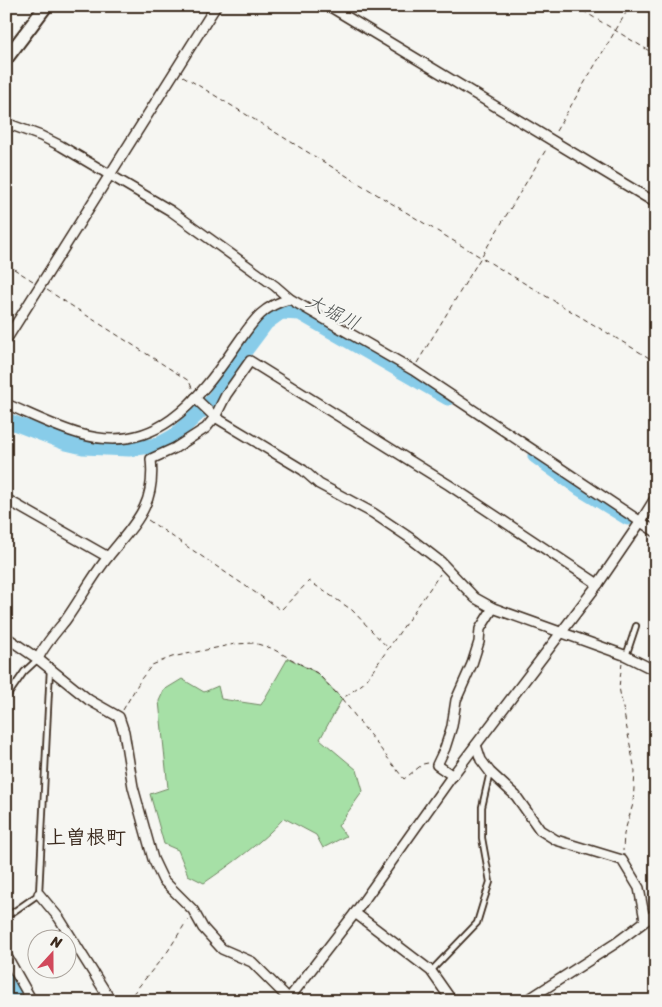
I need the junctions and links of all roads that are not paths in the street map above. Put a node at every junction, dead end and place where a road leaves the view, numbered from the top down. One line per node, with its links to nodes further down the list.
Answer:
1 (46, 6): 4 (main road)
2 (216, 6): 6 (street)
3 (329, 6): 7 (street)
4 (6, 59)
5 (6, 123): 6 (street)
6 (109, 174): 8 (street); 9 (street)
7 (656, 203)
8 (290, 299): 10 (street); 15 (street)
9 (6, 340)
10 (196, 398): 11 (street); 12 (street)
11 (6, 404)
12 (215, 417): 17 (street); 18 (street); 19 (street)
13 (656, 497): 15 (street)
14 (6, 499): 17 (street)
15 (641, 521): 16 (street); 18 (street)
16 (656, 532)
17 (108, 557): 24 (street)
18 (598, 584): 21 (street)
19 (493, 608): 21 (street); 30 (street)
20 (636, 626): 23 (lane)
21 (562, 632): 23 (street); 28 (street)
22 (6, 637): 24 (street)
23 (625, 656): 26 (street)
24 (38, 658): 25 (street); 27 (lane)
25 (50, 668): 31 (lane); 38 (street)
26 (656, 671)
27 (6, 698)
28 (476, 745): 29 (street); 30 (street)
29 (490, 772): 35 (street); 37 (lane)
30 (453, 776): 32 (street)
31 (39, 894): 34 (lane); 40 (street)
32 (355, 913): 37 (street); 38 (street)
33 (656, 913): 35 (street)
34 (6, 917)
35 (645, 920): 42 (street)
36 (6, 955): 39 (street)
37 (431, 971): 41 (street)
38 (288, 1000)
39 (32, 1001)
40 (110, 1001)
41 (452, 1001)
42 (526, 1001)

